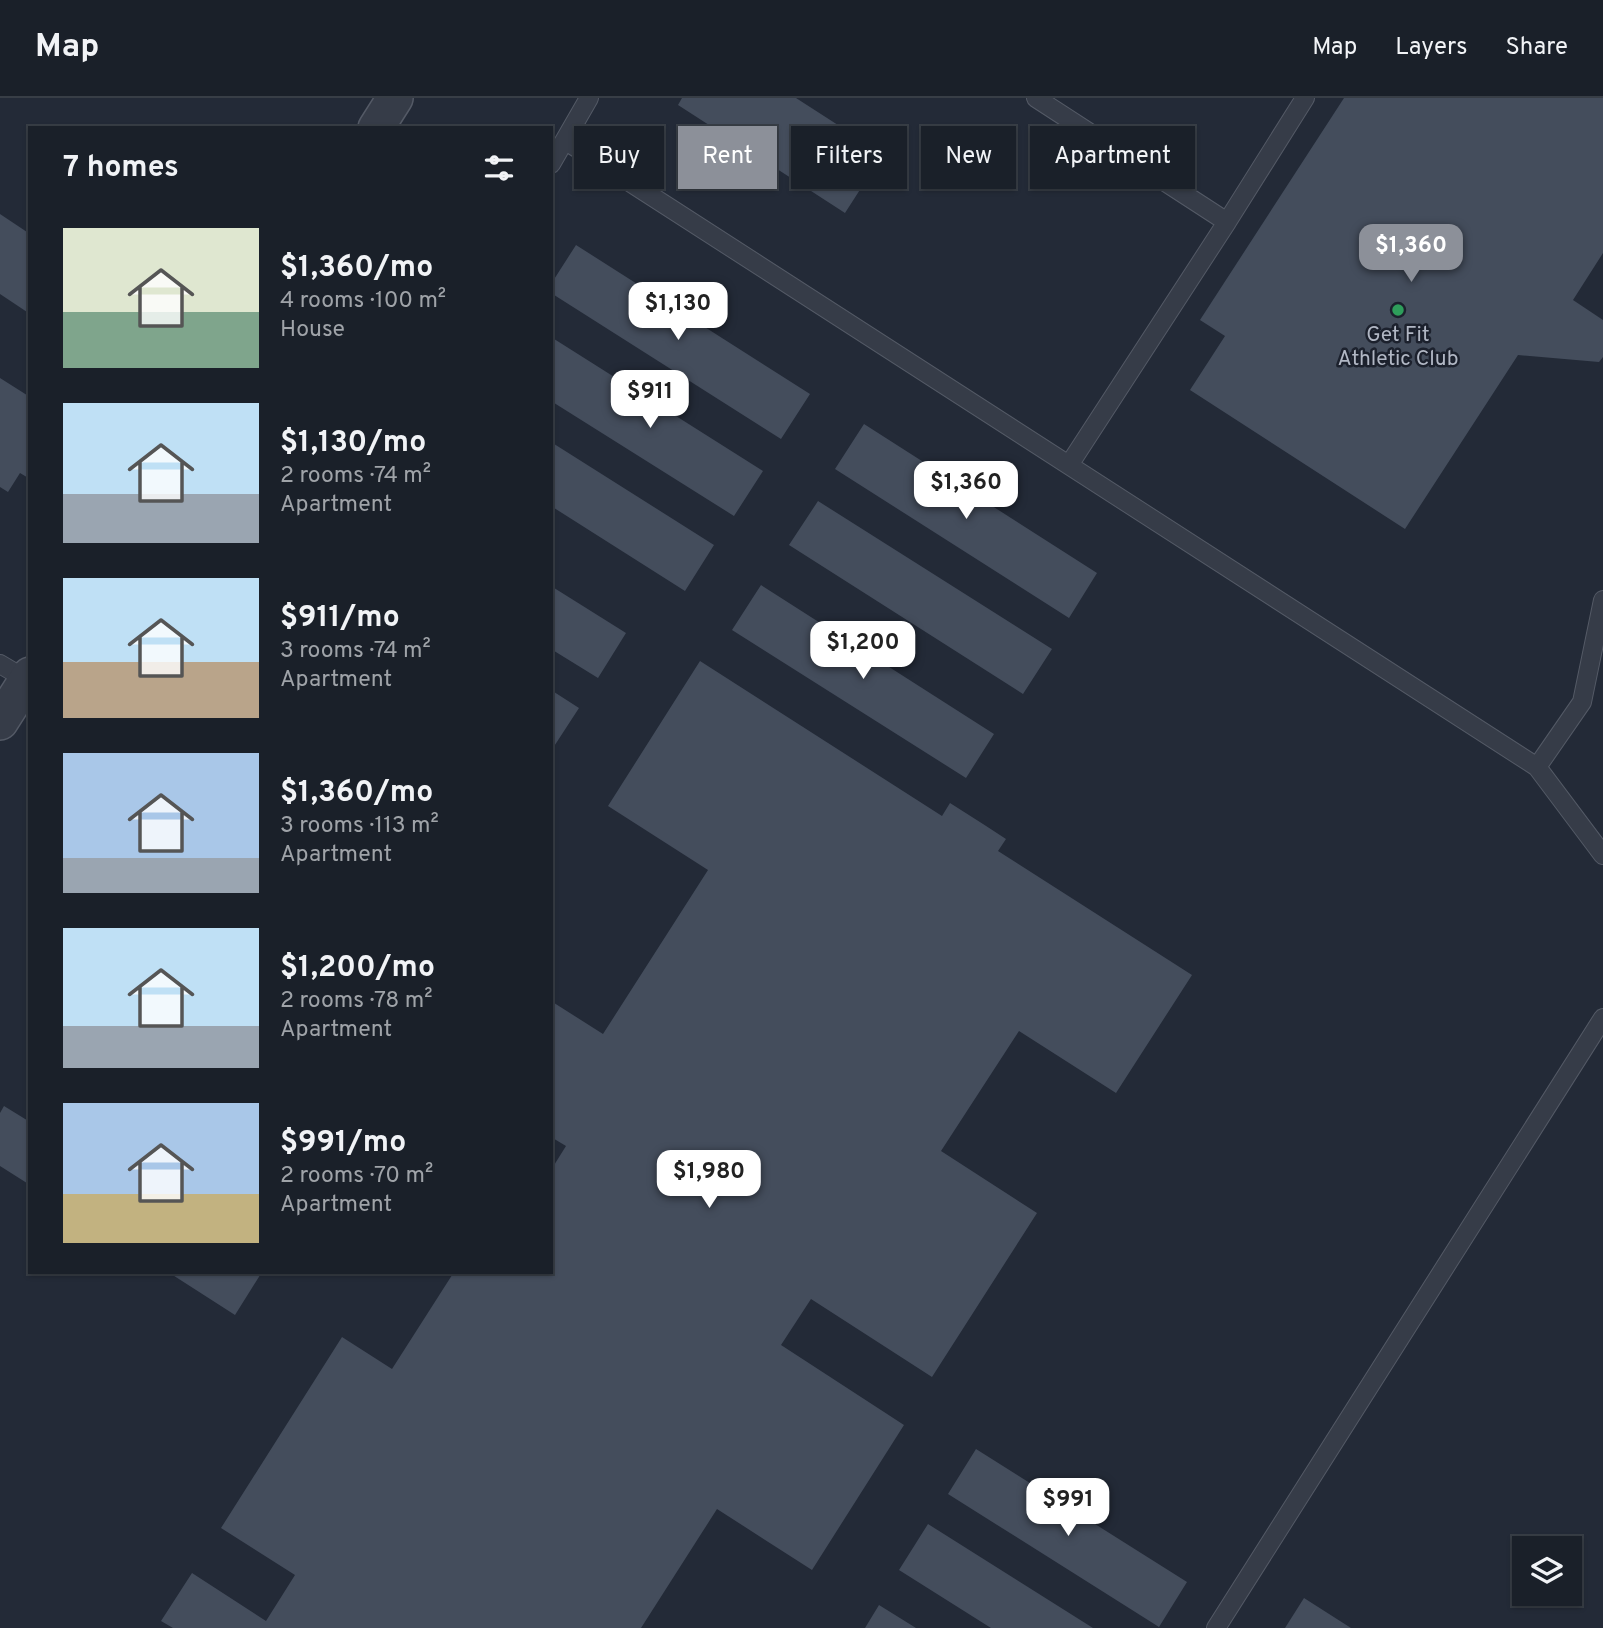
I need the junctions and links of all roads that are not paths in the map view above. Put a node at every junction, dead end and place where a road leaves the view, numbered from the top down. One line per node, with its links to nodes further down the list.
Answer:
1 (395, 98): 5 (street)
2 (589, 98): 6 (lane)
3 (1036, 98): 8 (lane)
4 (1305, 98): 8 (lane)
5 (377, 126)
6 (566, 141): 7 (lane); 9 (lane)
7 (553, 161)
8 (1227, 222): 9 (lane)
9 (1069, 465): 13 (lane)
10 (1603, 600): 13 (lane)
11 (19, 673): 12 (street)
12 (0, 722)
13 (1537, 767): 14 (lane)
14 (1603, 855)
15 (1603, 1018): 16 (lane)
16 (1216, 1628)

